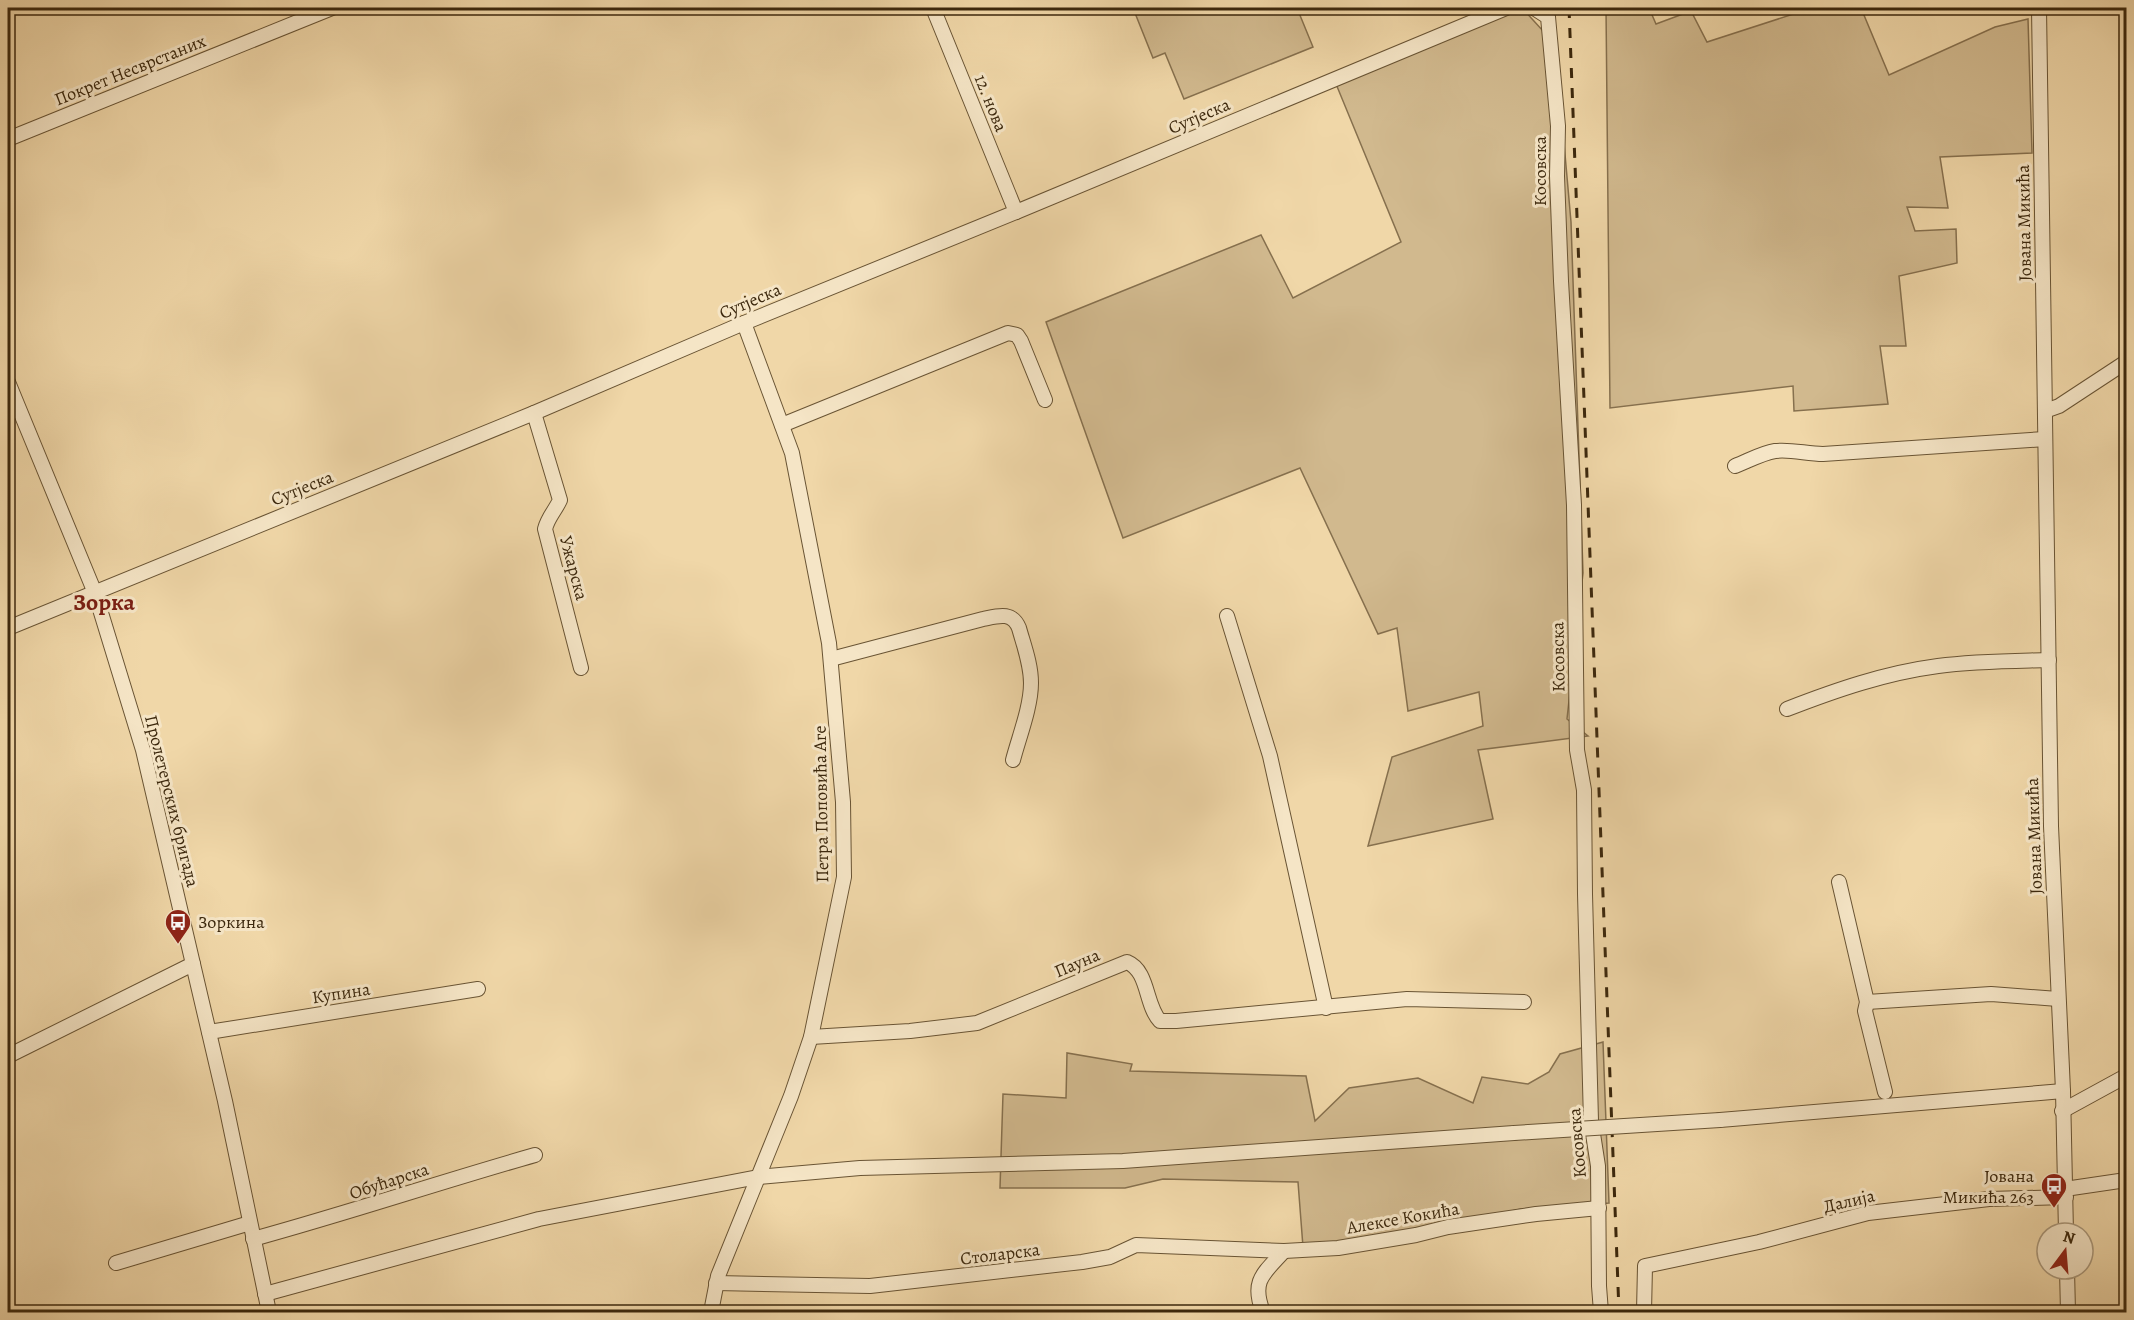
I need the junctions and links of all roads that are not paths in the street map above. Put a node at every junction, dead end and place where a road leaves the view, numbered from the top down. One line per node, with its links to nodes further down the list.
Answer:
1 (332, 8): 6 (street, Покрет Несврстаних)
2 (933, 8): 7 (street, 12. нова)
3 (1506, 8): 7 (street, Сутјеска)
4 (1534, 8): 43 (street, Косовска)
5 (2039, 8): 12 (street, Јована Микића)
6 (8, 139)
7 (1016, 212): 8 (street, Сутјеска)
8 (744, 323): 13 (street, Сутјеска); 14 (street, Петра Поповића Аге)
9 (2127, 362): 12 (street)
10 (8, 382): 17 (street, Пролетерских бригада)
11 (1046, 400): 14 (street)
12 (2045, 411): 15 (street, Јована Микића)
13 (534, 413): 17 (street, Сутјеска); 22 (street, Ужарска)
14 (782, 425): 20 (street, Петра Поповића Аге)
15 (2046, 438): 16 (street); 21 (street, Јована Микића)
16 (1735, 466)
17 (94, 592): 19 (street, Сутјеска); 26 (street, Пролетерских бригада)
18 (1227, 616): 31 (street)
19 (8, 628)
20 (831, 659): 24 (street); 33 (street, Петра Поповића Аге)
21 (2049, 660): 23 (street); 28 (street, Јована Микића)
22 (581, 668)
23 (1787, 709)
24 (1013, 760)
25 (1839, 882): 30 (street)
26 (193, 964): 32 (street, Пролетерских бригада); 34 (street)
27 (478, 989): 32 (street, Купина)
28 (2058, 999): 30 (street); 36 (street, Јована Микића)
29 (1524, 1002): 31 (street, Пауна)
30 (1867, 1002): 37 (street)
31 (1326, 1008): 33 (street, Пауна)
32 (209, 1032): 45 (street, Пролетерских бригада)
33 (811, 1037): 40 (street, Петра Поповића Аге)
34 (8, 1056)
35 (2127, 1076): 38 (street)
36 (2063, 1091): 38 (street, Јована Микића); 40 (street, bridge)
37 (1885, 1092)
38 (2062, 1111): 42 (street, Јована Микића)
39 (535, 1155): 46 (street, Обућарска)
40 (758, 1177): 50 (street, Петра Поповића Аге); 51 (street)
41 (2127, 1180): 42 (street, Далија)
42 (2065, 1193): 44 (street, Јована Микића); 56 (street, Далија)
43 (1599, 1208): 47 (street, Алексе Кокића); 55 (street, Косовска)
44 (2066, 1221)
45 (250, 1223): 46 (street, Пролетерских бригада); 48 (street)
46 (254, 1239): 51 (street, Пролетерских бригада)
47 (1284, 1251): 50 (street, Столарска); 54 (street)
48 (116, 1263)
49 (2067, 1281): 57 (street)
50 (716, 1283): 53 (street, Петра Поповића Аге)
51 (265, 1294): 52 (street, Пролетерских бригада)
52 (269, 1312)
53 (711, 1312)
54 (1263, 1312)
55 (1601, 1312)
56 (1644, 1312)
57 (2068, 1312)

